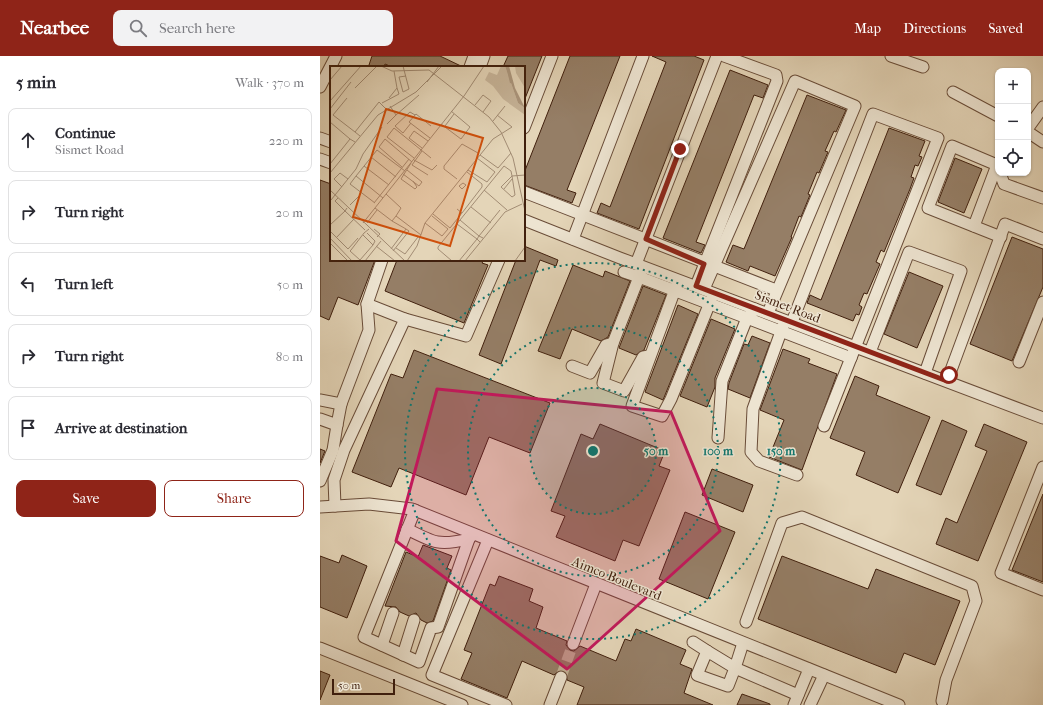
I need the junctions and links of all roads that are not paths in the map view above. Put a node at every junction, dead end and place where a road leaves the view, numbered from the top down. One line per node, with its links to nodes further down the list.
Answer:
1 (336, 56): 12 (street)
2 (474, 56): 9 (street)
3 (484, 56): 10 (street)
4 (552, 56): 18 (street)
5 (643, 56): 30 (street)
6 (717, 56): 35 (street)
7 (724, 56): 39 (street)
8 (891, 56): 11 (street)
9 (470, 66)
10 (480, 66)
11 (923, 67)
12 (323, 74): 13 (street)
13 (320, 87)
14 (952, 92): 16 (street)
15 (1043, 107): 17 (street)
16 (995, 114)
17 (1031, 124)
18 (525, 125)
19 (1031, 134): 22 (street)
20 (320, 138): 21 (street)
21 (330, 142)
22 (1043, 142)
23 (320, 159): 24 (street)
24 (330, 163)
25 (995, 166): 32 (street)
26 (996, 176): 32 (street)
27 (1002, 176): 29 (street)
28 (525, 192): 30 (street)
29 (1043, 198)
30 (582, 215): 34 (street); 35 (street)
31 (525, 220): 34 (street, Sismet Road)
32 (974, 226): 33 (street)
33 (1001, 236): 36 (street); 65 (street)
34 (573, 239): 40 (street, Sismet Road)
35 (646, 239): 39 (street); 40 (street)
36 (1043, 239)
37 (382, 261): 47 (street)
38 (499, 261): 52 (street)
39 (709, 265): 43 (street); 44 (street); 44 (street)
40 (639, 269): 41 (street); 42 (street, Sismet Road); 45 (street); 56 (street)
41 (624, 272)
42 (679, 280): 43 (street, Sismet Road); 45 (street)
43 (704, 290): 48 (street); 49 (street, Sismet Road)
44 (776, 290): 50 (street)
45 (675, 291): 48 (street); 60 (street)
46 (1043, 302): 62 (street)
47 (366, 304): 52 (street); 67 (street)
48 (708, 305): 51 (street); 60 (street)
49 (755, 309): 50 (street, Sismet Road); 51 (street)
50 (768, 313): 53 (street, Sismet Road)
51 (746, 318): 54 (street); 72 (street)
52 (405, 319): 76 (street)
53 (789, 321): 54 (street); 55 (street, Sismet Road); 58 (street)
54 (782, 332): 57 (street); 74 (street)
55 (818, 332): 57 (street); 58 (street, Sismet Road)
56 (613, 343): 60 (street); 63 (street)
57 (814, 344): 61 (street)
58 (856, 347): 59 (street, Sismet Road); 61 (street)
59 (870, 352): 64 (street, Sismet Road); 64 (street)
60 (649, 356)
61 (851, 358): 71 (street)
62 (1019, 362)
63 (572, 366)
64 (925, 373): 65 (street, Sismet Road)
65 (947, 381): 68 (street, Sismet Road)
66 (320, 400): 67 (street)
67 (341, 404): 70 (street)
68 (1043, 418)
69 (320, 419): 70 (street)
70 (337, 425): 75 (street)
71 (824, 426)
72 (718, 438)
73 (1043, 467): 83 (street)
74 (797, 475)
75 (320, 481)
76 (335, 506): 77 (street, Aimco Boulevard); 78 (street, Aimco Boulevard)
77 (320, 507)
78 (415, 510): 79 (street); 80 (street, Aimco Boulevard)
79 (407, 529): 80 (street); 90 (street)
80 (471, 537): 81 (street, Aimco Boulevard); 93 (street)
81 (488, 540): 82 (street, Aimco Boulevard); 101 (street)
82 (596, 584): 88 (street, Aimco Boulevard); 89 (street)
83 (1043, 590)
84 (393, 613): 90 (street)
85 (414, 620): 93 (street)
86 (746, 622): 99 (street)
87 (693, 642): 92 (street)
88 (743, 643): 94 (street); 95 (street, Aimco Boulevard)
89 (573, 644)
90 (382, 645): 93 (street)
91 (320, 648): 100 (street)
92 (707, 651): 94 (street); 94 (street)
93 (403, 655)
94 (735, 668): 98 (street)
95 (809, 669): 96 (street, Aimco Boulevard); 98 (street)
96 (824, 675): 103 (street); 104 (street, Aimco Boulevard)
97 (561, 677): 102 (street)
98 (796, 700)
99 (942, 701)
100 (462, 705)
101 (506, 705)
102 (550, 705)
103 (810, 705)
104 (899, 705)

